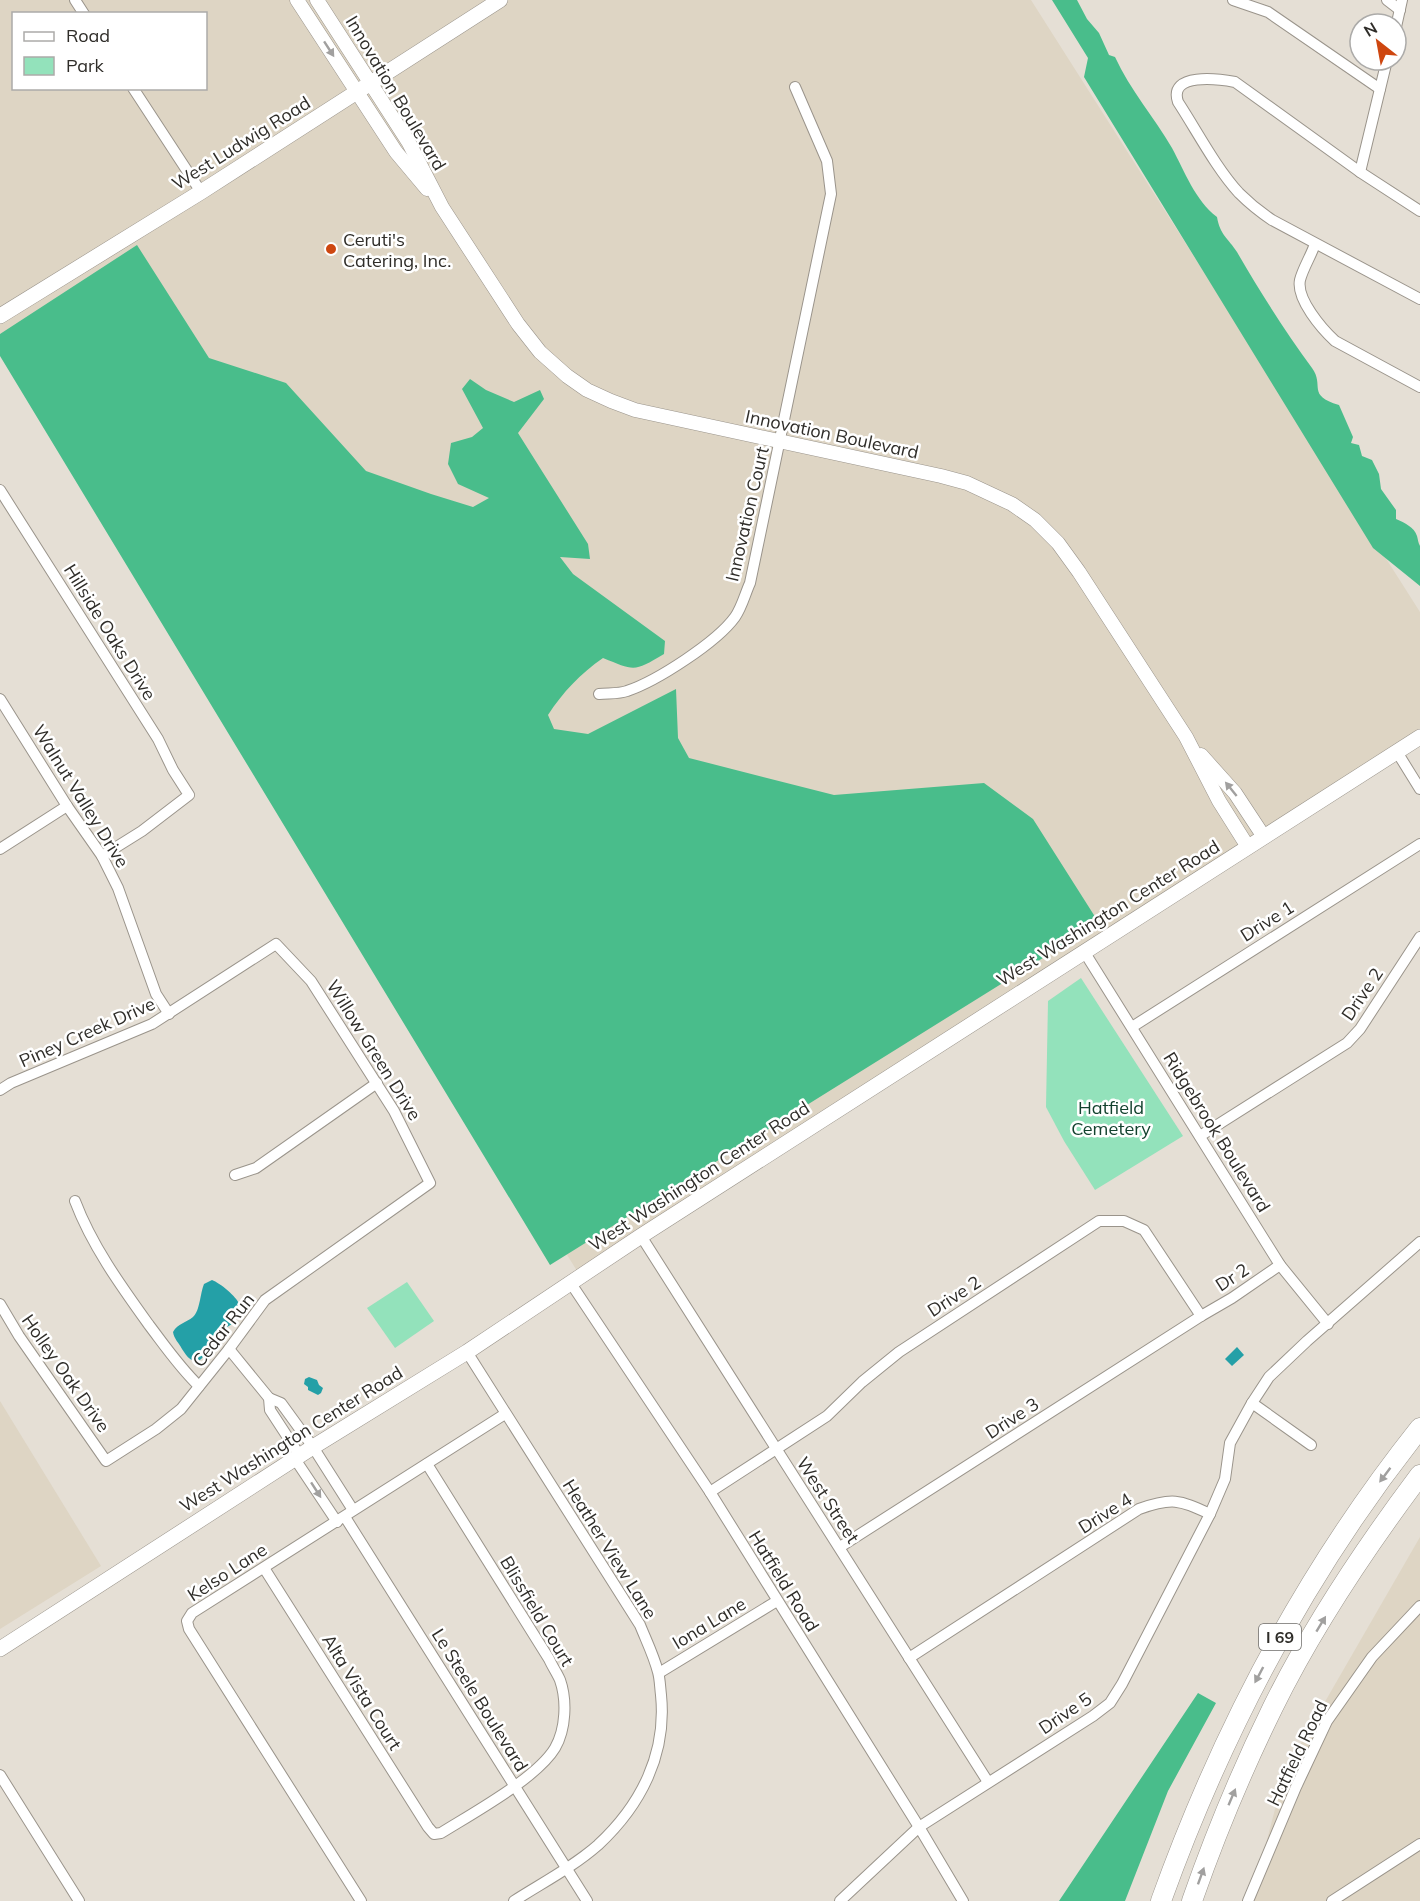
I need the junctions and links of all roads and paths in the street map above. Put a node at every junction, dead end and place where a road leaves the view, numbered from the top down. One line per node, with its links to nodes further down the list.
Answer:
1 (297, 0): 12 (street, Innovation Boulevard, one-way to 12)
2 (318, 0): 8 (street, Innovation Boulevard)
3 (500, 0): 8 (main road, West Ludwig Road)
4 (1233, 0): 10 (street)
5 (1387, 0): 6 (street)
6 (1401, 5)
7 (1384, 72): 10 (street)
8 (370, 84): 12 (main road, West Ludwig Road); 15 (street, Innovation Boulevard)
9 (795, 87): 21 (street, Innovation Court)
10 (1380, 89): 13 (street)
11 (134, 90): 14 (street)
12 (357, 93): 14 (main road, West Ludwig Road); 15 (street, Innovation Boulevard)
13 (1360, 172): 16 (street); 17 (street)
14 (201, 192): 19 (main road, West Ludwig Road)
15 (442, 207): 21 (street, Innovation Boulevard)
16 (1420, 211)
17 (1315, 244): 18 (street); 20 (street)
18 (1420, 299)
19 (0, 316)
20 (1420, 387)
21 (780, 440): 23 (street, Innovation Court); 25 (street, Innovation Boulevard)
22 (0, 490): 34 (street, Hillside Oaks Drive)
23 (599, 694)
24 (0, 699): 29 (street, Walnut Valley Drive)
25 (1186, 737): 30 (street, Innovation Boulevard, one-way to 25); 32 (street, Innovation Boulevard)
26 (1420, 737): 27 (main road, West Washington Center Road)
27 (1397, 752): 28 (street); 30 (main road, West Washington Center Road)
28 (1420, 789)
29 (67, 806): 33 (street); 34 (street, Walnut Valley Drive)
30 (1264, 837): 32 (main road, West Washington Center Road)
31 (1420, 844): 39 (street, Drive 1)
32 (1248, 847): 37 (main road, West Washington Center Road)
33 (0, 849)
34 (102, 856): 38 (street, Walnut Valley Drive)
35 (1420, 937): 42 (street, Drive 2)
36 (276, 944): 38 (street, Piney Creek Drive); 40 (street, Willow Green Drive)
37 (1085, 953): 39 (street, Ridgebrook Boulevard); 46 (main road, West Washington Center Road)
38 (169, 1014): 41 (street, Piney Creek Drive)
39 (1132, 1027): 42 (street, Ridgebrook Boulevard)
40 (377, 1083): 43 (street); 44 (street, Willow Green Drive)
41 (0, 1090)
42 (1200, 1136): 48 (street, Ridgebrook Boulevard)
43 (235, 1175)
44 (430, 1183): 53 (street, Cedar Run)
45 (75, 1201): 55 (street)
46 (641, 1236): 49 (main road, West Washington Center Road); 60 (street, West Street)
47 (1420, 1242): 52 (street)
48 (1280, 1265): 51 (street, Dr 2); 52 (street, Ridgebrook Boulevard)
49 (570, 1282): 54 (main road, West Washington Center Road); 65 (street, Hatfield Road)
50 (0, 1304): 62 (street, Holley Oak Drive)
51 (1201, 1316): 60 (street, Drive 2); 68 (street, Drive 3)
52 (1328, 1324): 56 (street)
53 (229, 1349): 55 (street, Cedar Run); 61 (street)
54 (466, 1352): 57 (street, Heather View Lane); 61 (main road, West Washington Center Road)
55 (199, 1386): 62 (street, Cedar Run)
56 (1252, 1403): 59 (street); 66 (street)
57 (505, 1414): 63 (street, Kelso Lane); 74 (street, Heather View Lane)
58 (1420, 1428): 89 (highway, I 69, one-way to 89)
59 (1311, 1445)
60 (775, 1449): 65 (street, Drive 2); 68 (street, West Street)
61 (303, 1454): 67 (street, Le Steele Boulevard, one-way to 67); 67 (street, Le Steele Boulevard); 72 (main road, West Washington Center Road)
62 (106, 1461)
63 (427, 1464): 67 (street, Kelso Lane); 77 (street, Blissfield Court)
64 (1420, 1475): 90 (highway, I 69, one-way to 64)
65 (710, 1492): 70 (street, Hatfield Road)
66 (1210, 1514): 73 (street, Drive 4); 76 (street, Drive 5)
67 (345, 1516): 69 (street, Kelso Lane); 77 (street, Le Steele Boulevard)
68 (840, 1547): 73 (street, West Street)
69 (264, 1568): 79 (street, Alta Vista Court); 84 (street, Kelso Lane)
70 (777, 1601): 74 (street, Iona Lane); 78 (street, Hatfield Road)
71 (1420, 1606): 82 (street, Hatfield Road)
72 (0, 1649)
73 (909, 1658): 76 (street, West Street)
74 (659, 1673): 81 (street, Heather View Lane)
75 (0, 1775): 83 (street)
76 (988, 1782): 78 (street, Drive 5)
77 (514, 1786): 79 (street, Blissfield Court); 81 (street, Le Steele Boulevard)
78 (919, 1827): 87 (street, Drive 5); 88 (street, Hatfield Road)
79 (434, 1834)
80 (1420, 1844): 91 (street)
81 (566, 1868): 85 (street, Heather View Lane); 86 (street, Le Steele Boulevard)
82 (1251, 1900)
83 (79, 1901)
84 (361, 1901)
85 (514, 1901)
86 (587, 1901)
87 (840, 1901)
88 (963, 1901)
89 (1161, 1901)
90 (1192, 1901)
91 (1332, 1901)

